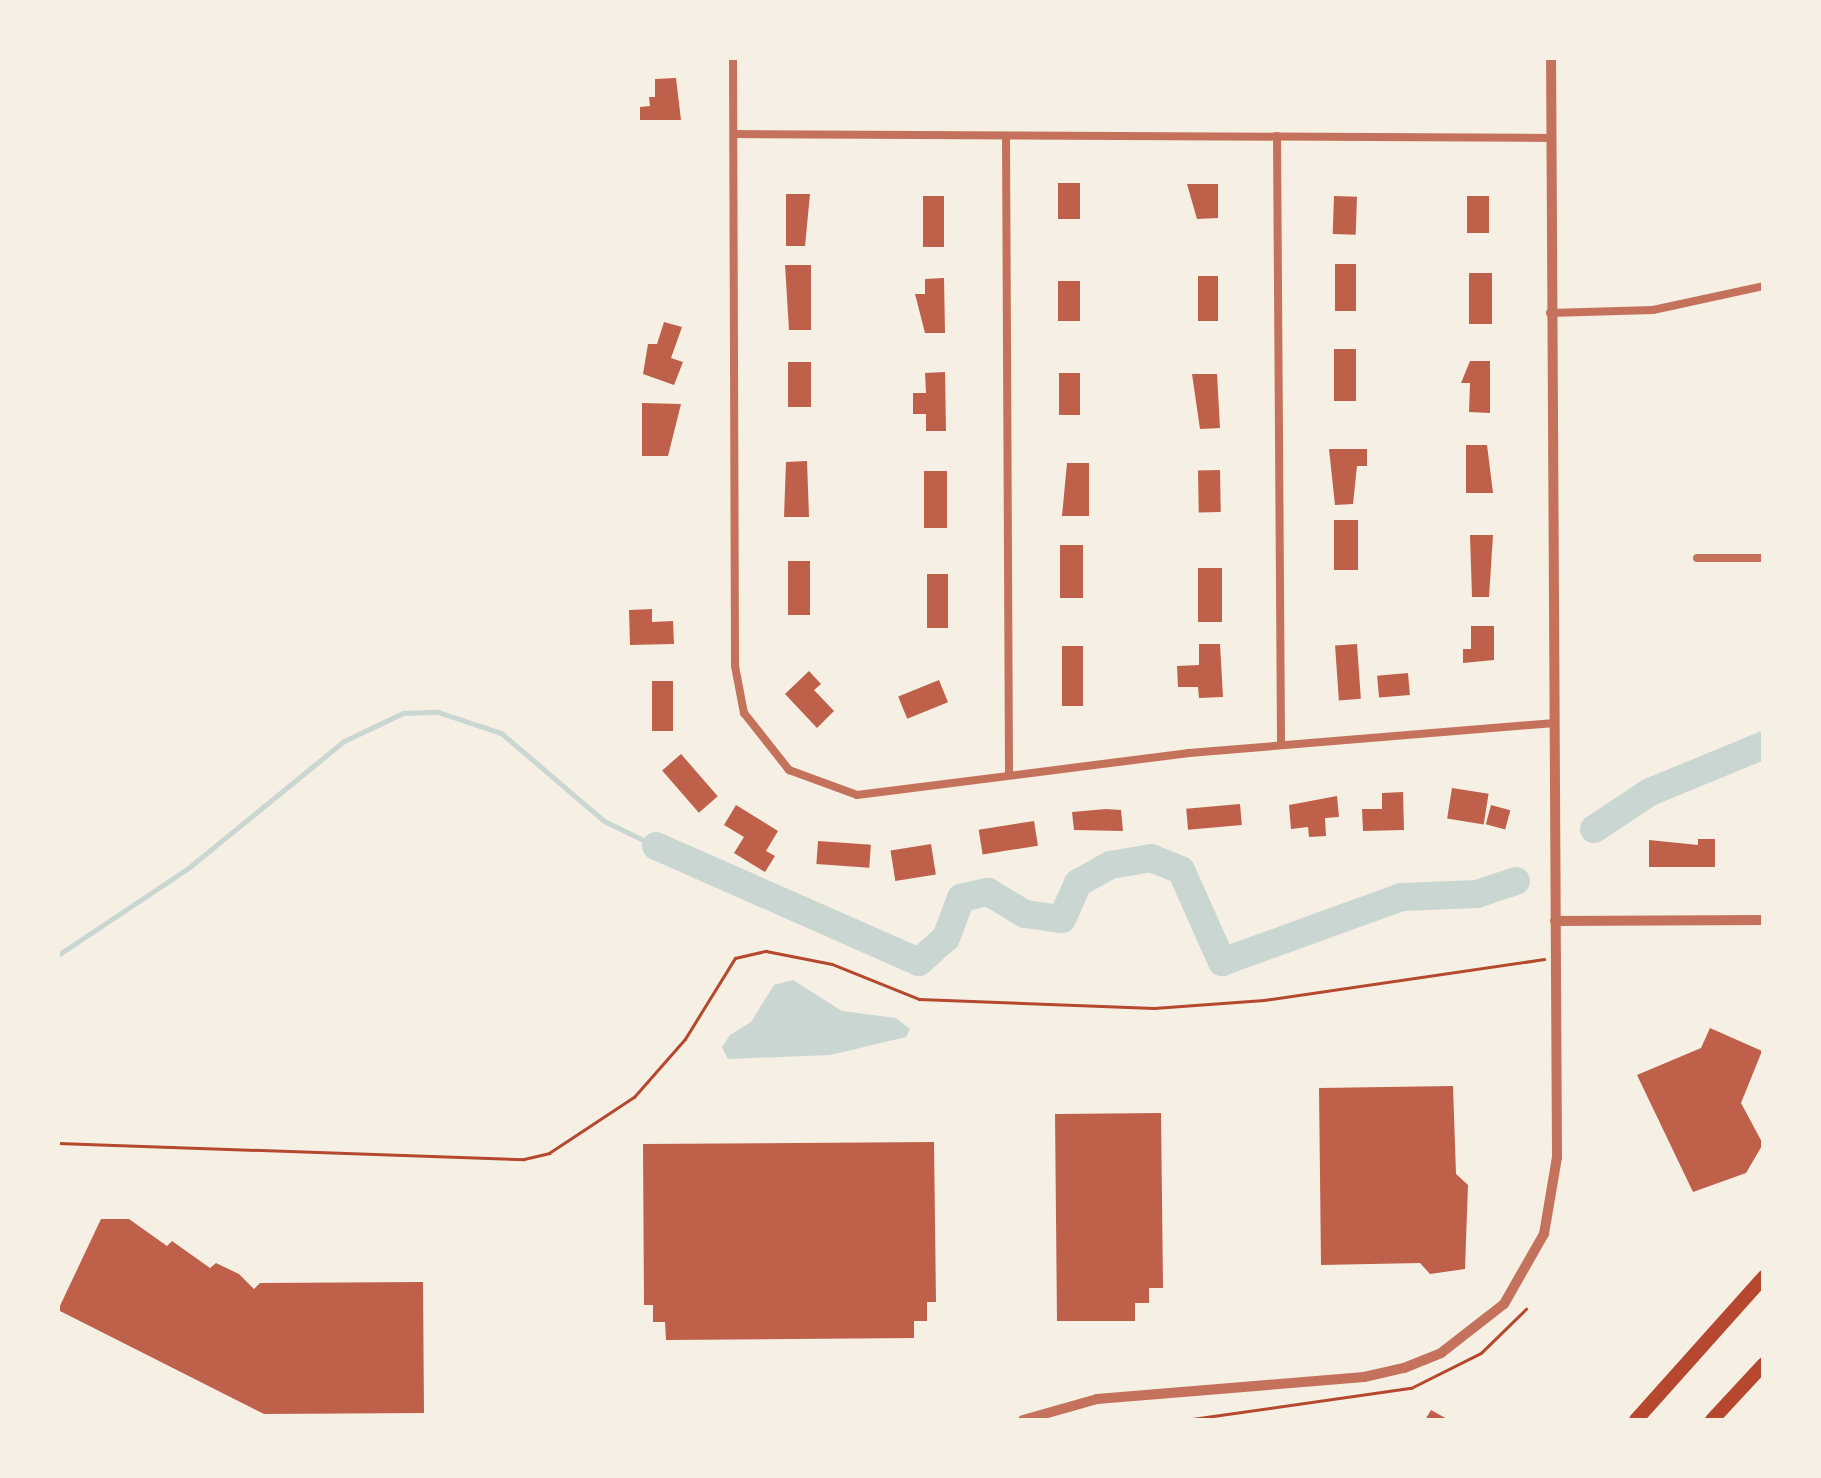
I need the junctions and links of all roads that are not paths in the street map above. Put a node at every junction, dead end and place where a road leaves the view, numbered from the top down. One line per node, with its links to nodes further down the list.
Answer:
1 (733, 58): 3 (street)
2 (1551, 58): 6 (street)
3 (734, 134): 4 (street); 13 (street)
4 (1006, 136): 5 (street); 13 (street)
5 (1277, 136): 6 (street); 12 (street)
6 (1550, 138): 8 (street)
7 (1764, 286): 8 (street)
8 (1550, 313): 11 (street)
9 (1697, 558): 10 (street)
10 (1764, 558)
11 (1552, 723): 12 (street); 15 (street)
12 (1281, 746): 13 (street)
13 (1009, 773)
14 (1764, 920): 15 (street)
15 (1555, 921): 18 (street)
16 (1764, 1278): 19 (highway)
17 (1764, 1364): 20 (highway)
18 (1023, 1420)
19 (1636, 1420)
20 (1712, 1420)

